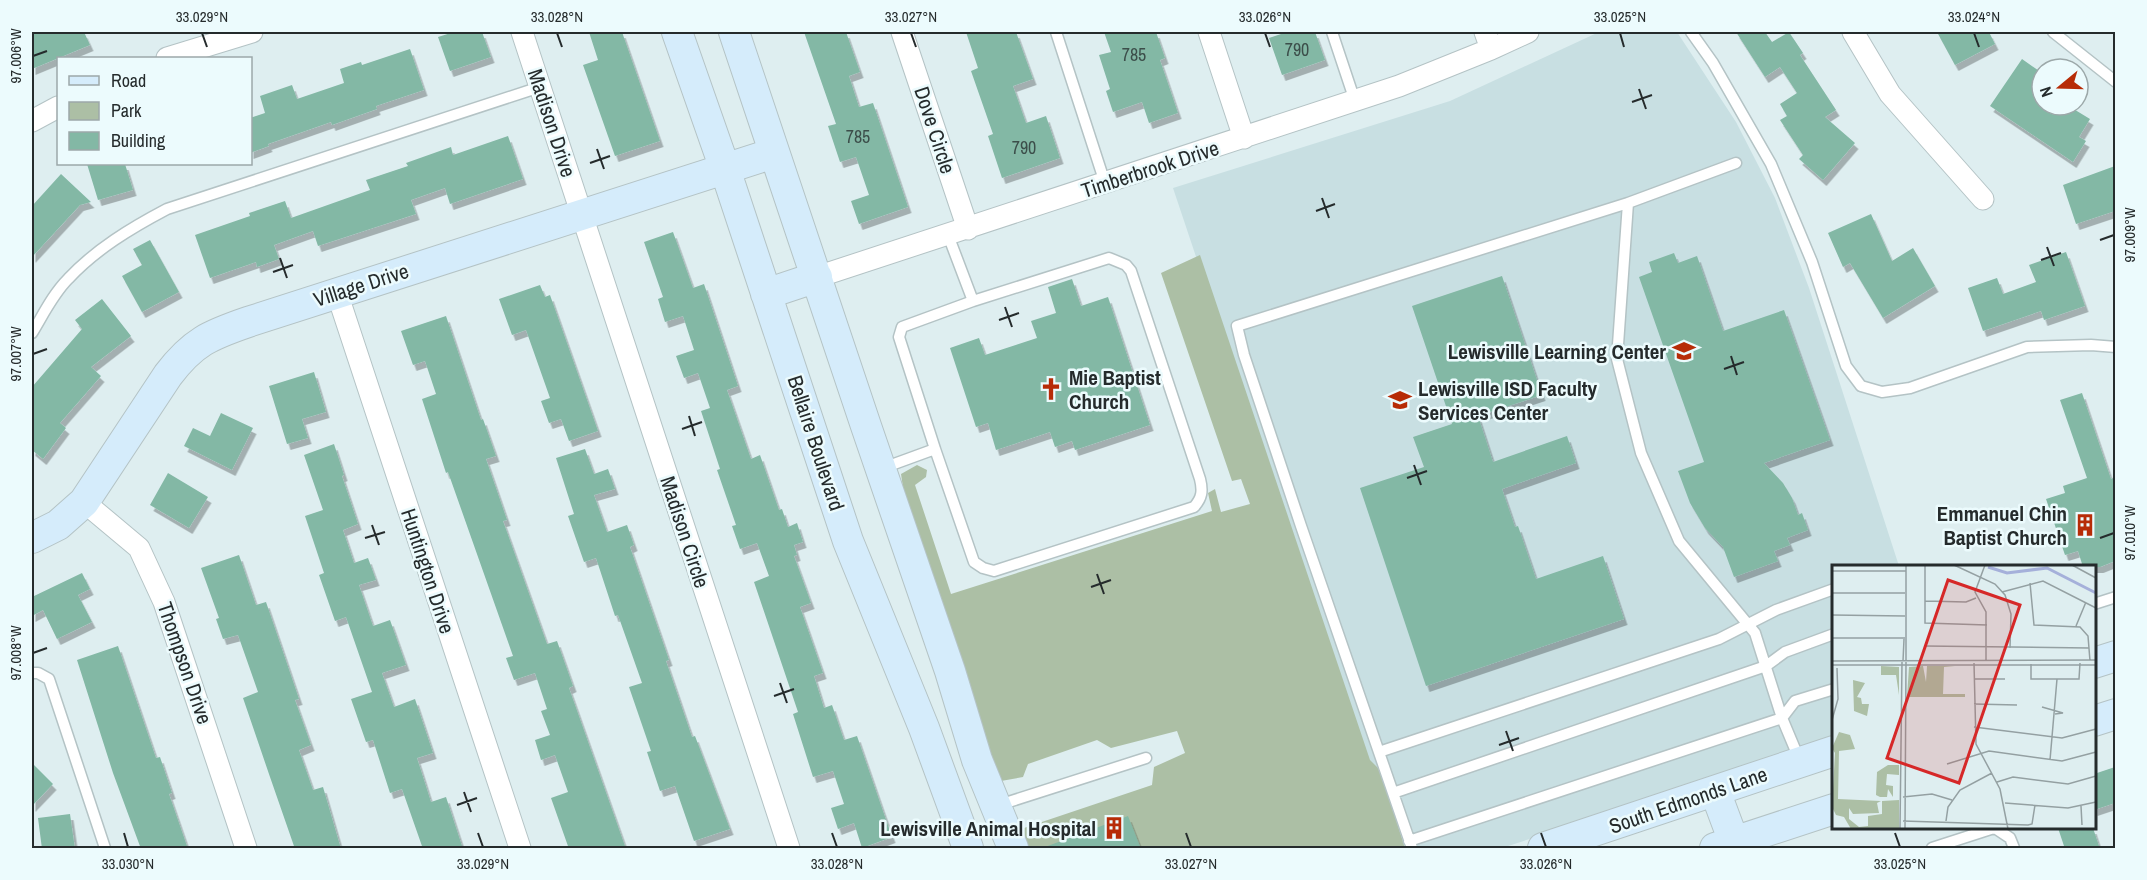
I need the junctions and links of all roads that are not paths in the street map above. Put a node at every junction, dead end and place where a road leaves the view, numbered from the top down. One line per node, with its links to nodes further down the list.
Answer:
1 (252, 32): 14 (street)
2 (522, 32): 16 (street, Madison Drive)
3 (677, 32): 23 (main road, Bellaire Boulevard)
4 (734, 32): 21 (main road)
5 (902, 32): 28 (street, Dove Circle)
6 (1056, 32): 24 (lane)
7 (1209, 32): 20 (street)
8 (1332, 32): 17 (lane)
9 (1528, 32): 13 (street, Timberbrook Drive)
10 (1691, 32): 34 (lane)
11 (1853, 32): 25 (street)
12 (2053, 32): 15 (lane)
13 (1488, 40): 17 (street, Timberbrook Drive)
14 (170, 57)
15 (2115, 82)
16 (540, 87): 27 (street, Madison Drive); 33 (lane)
17 (1355, 101): 20 (street, Timberbrook Drive)
18 (57, 108): 19 (street)
19 (32, 122)
20 (1244, 138): 24 (street, Timberbrook Drive)
21 (774, 153): 23 (main road, Village Drive); 29 (main road)
22 (1736, 162): 26 (lane)
23 (725, 169): 27 (main road, Village Drive); 31 (main road, Bellaire Boulevard)
24 (1105, 183): 28 (street, Timberbrook Drive)
25 (1983, 199)
26 (1628, 203): 42 (lane); 53 (lane)
27 (581, 215): 30 (main road, Village Drive); 67 (street, Madison Circle)
28 (958, 232): 29 (street, Timberbrook Drive); 32 (lane)
29 (817, 277): 31 (main road, Timberbrook Drive); 36 (main road)
30 (337, 293): 37 (main road, Village Drive); 66 (street, Huntington Drive)
31 (766, 294): 68 (main road, Bellaire Boulevard)
32 (972, 301): 35 (lane); 35 (lane)
33 (32, 333)
34 (2115, 348)
35 (935, 449): 36 (lane)
36 (880, 469): 58 (main road)
37 (84, 502): 38 (main road, Village Drive); 65 (street, Thompson Drive)
38 (32, 538)
39 (1832, 589): 42 (lane)
40 (2115, 597): 41 (lane)
41 (2096, 603)
42 (1748, 624): 46 (lane); 53 (lane)
43 (1832, 634): 46 (lane)
44 (2115, 656): 45 (main road)
45 (2096, 662)
46 (1766, 666): 50 (lane); 57 (lane)
47 (32, 673): 64 (lane)
48 (1832, 689): 50 (lane)
49 (2115, 714): 51 (main road)
50 (1782, 718): 55 (lane); 62 (lane)
51 (2096, 720)
52 (1832, 751): 55 (main road, South Edmonds Lane)
53 (1379, 752): 57 (lane)
54 (1146, 758): 58 (lane)
55 (1800, 762): 56 (main road, South Edmonds Lane)
56 (1715, 790): 63 (main road); 70 (main road, South Edmonds Lane)
57 (1393, 793): 62 (lane)
58 (996, 806): 69 (main road)
59 (1832, 809): 63 (main road)
60 (1991, 829): 71 (lane)
61 (1996, 829): 72 (lane)
62 (1411, 845)
63 (1728, 846)
64 (105, 849)
65 (246, 849)
66 (520, 849)
67 (789, 849)
68 (968, 849)
69 (1013, 849)
70 (1542, 849)
71 (1932, 849)
72 (2013, 849)

